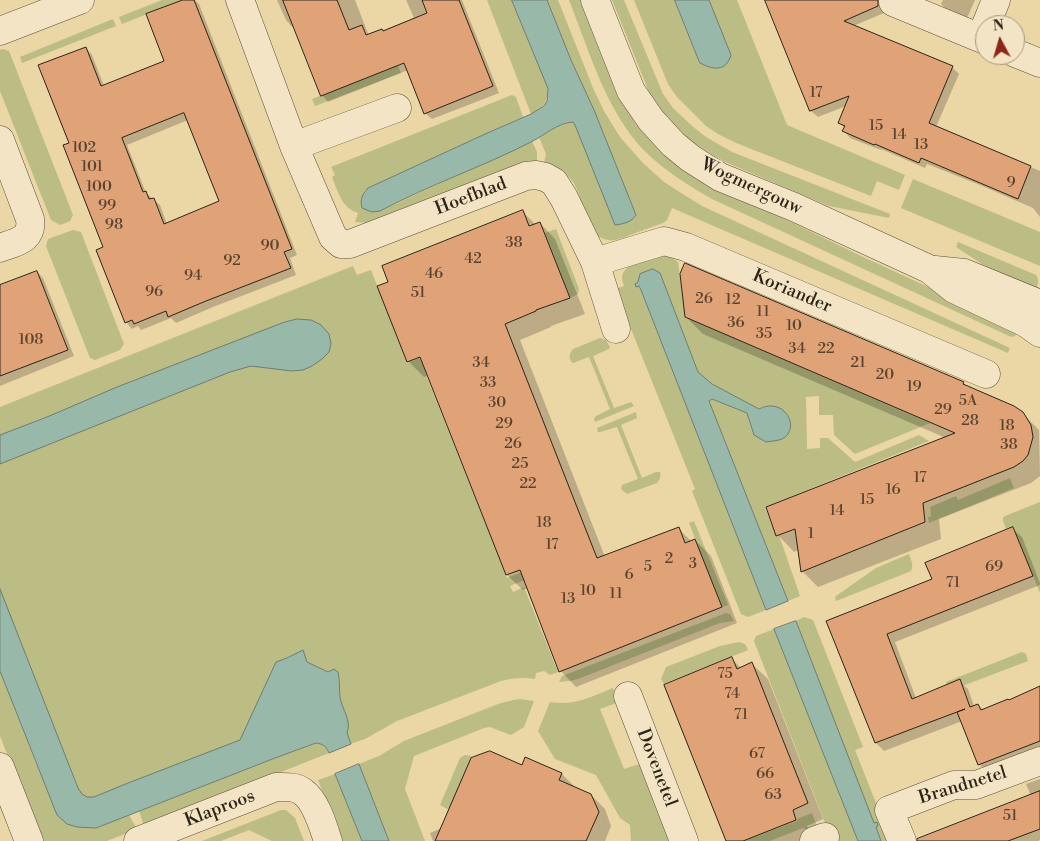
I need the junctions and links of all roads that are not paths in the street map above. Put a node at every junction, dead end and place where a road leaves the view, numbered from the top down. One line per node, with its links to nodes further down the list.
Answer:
1 (80, 0): 8 (street)
2 (240, 0): 13 (street, Hoefblad)
3 (596, 0): 16 (street, Wogmergouw)
4 (996, 0): 6 (street)
5 (893, 2): 7 (street)
6 (991, 15)
7 (975, 30)
8 (0, 31)
9 (1025, 56): 10 (street)
10 (1040, 63)
11 (397, 108): 13 (street)
12 (0, 140): 14 (street)
13 (294, 146): 15 (street, Hoefblad)
14 (0, 248)
15 (595, 262): 18 (street, Hoefblad); 20 (street, Koriander)
16 (929, 269): 17 (street, Wogmergouw); 19 (street, Wogmergouw)
17 (1040, 304)
18 (616, 329)
19 (1040, 332)
20 (986, 374)
21 (628, 696): 27 (street, Dovenetel)
22 (1040, 761): 28 (street, Brandnetel)
23 (0, 767): 24 (street)
24 (29, 841)
25 (138, 841): 26 (street, Klaproos)
26 (328, 841)
27 (684, 841)
28 (902, 841)

